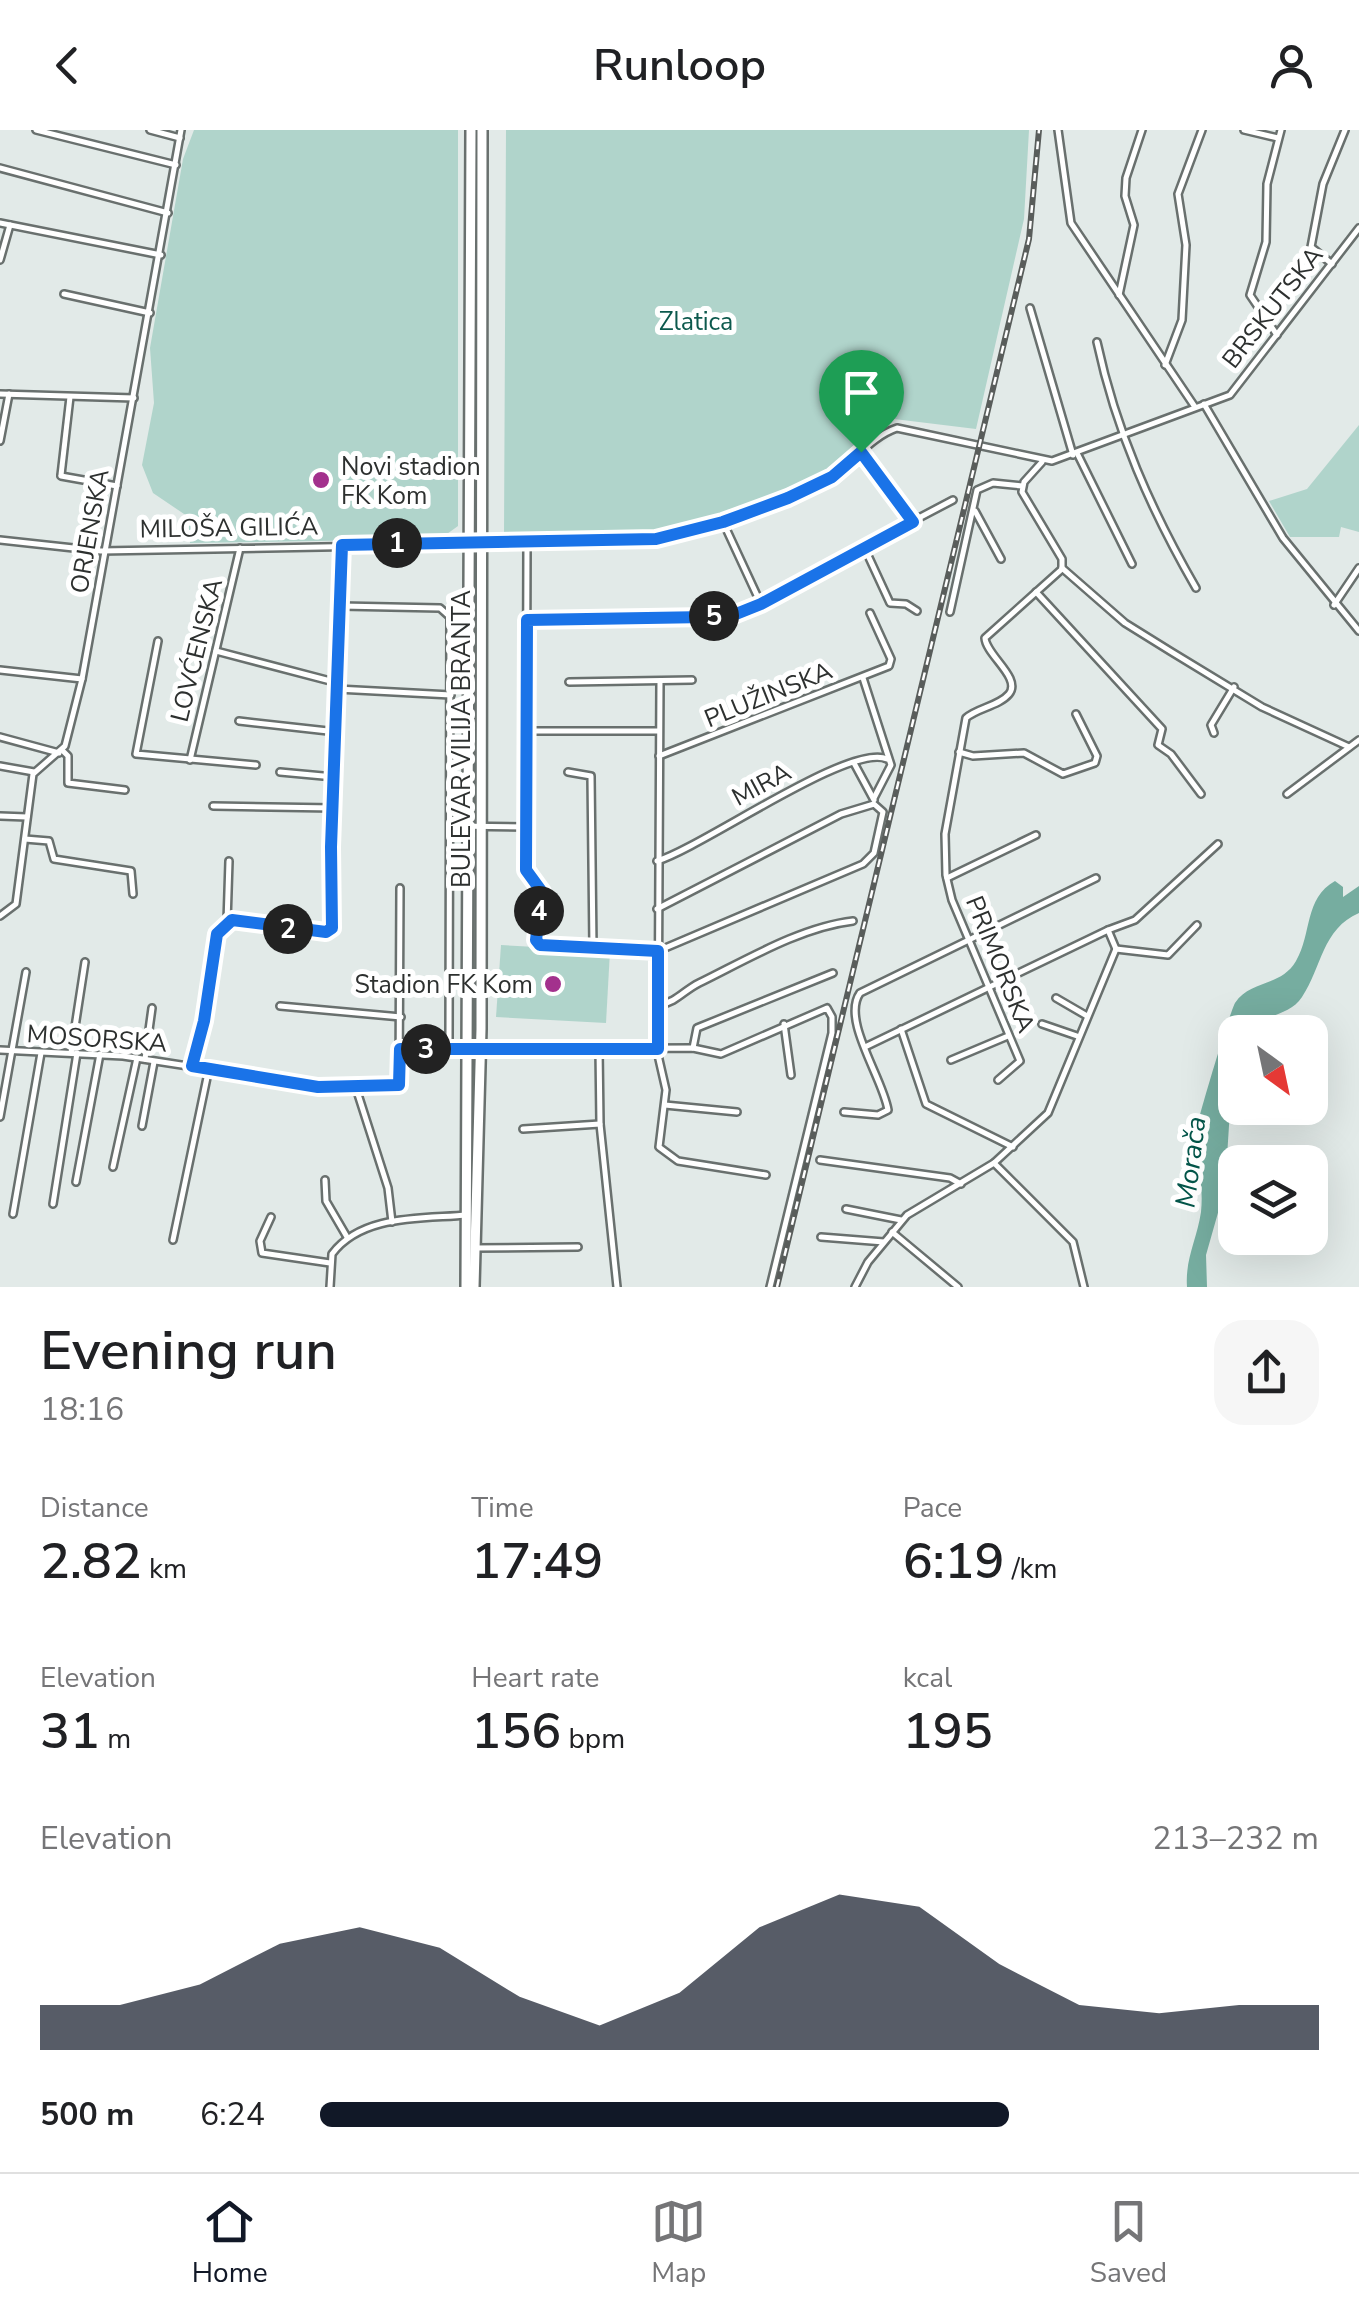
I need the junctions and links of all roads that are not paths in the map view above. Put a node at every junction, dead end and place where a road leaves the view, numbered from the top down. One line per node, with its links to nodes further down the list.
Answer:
1 (36, 130): 13 (street)
2 (150, 130): 11 (street)
3 (470, 130): 48 (main road, BULEVAR VILIJA BRANTA)
4 (482, 130): 48 (main road, BULEVAR VILIJA BRANTA)
5 (1058, 130): 23 (street)
6 (1142, 130): 23 (street)
7 (1202, 130): 28 (street)
8 (1244, 130): 12 (street)
9 (1281, 130): 12 (street)
10 (1345, 130): 21 (street)
11 (180, 134): 13 (street, ORJENSKA)
12 (1278, 138): 26 (street)
13 (176, 165): 15 (street, ORJENSKA)
14 (0, 168): 15 (street)
15 (168, 213): 19 (street, ORJENSKA)
16 (0, 222): 17 (street)
17 (10, 225): 19 (street); 20 (street)
18 (1359, 229): 21 (street, BRSKUTSKA)
19 (161, 255): 25 (street, ORJENSKA)
20 (0, 260)
21 (1332, 264): 26 (street, BRSKUTSKA)
22 (64, 294): 25 (street)
23 (1118, 298): 28 (street)
24 (1030, 308): 38 (street)
25 (150, 313): 32 (street, ORJENSKA)
26 (1277, 336): 33 (street, BRSKUTSKA)
27 (1096, 342): 35 (street)
28 (1166, 365): 34 (street)
29 (0, 394): 30 (street)
30 (9, 394): 31 (street); 36 (street)
31 (70, 396): 32 (street); 40 (street)
32 (134, 398): 40 (street, ORJENSKA)
33 (1204, 404): 34 (street, BRSKUTSKA); 60 (street)
34 (1195, 407): 35 (street, BRSKUTSKA)
35 (1120, 436): 38 (street, BRSKUTSKA); 57 (street)
36 (0, 441)
37 (861, 452): 39 (street, MILOŠA GILIĆA); 44 (street, MILOŠA GILIĆA); 45 (street)
38 (1075, 454): 39 (street, BRSKUTSKA); 54 (street)
39 (1042, 462): 41 (street)
40 (118, 486): 52 (street, ORJENSKA)
41 (1022, 486): 43 (street); 55 (street)
42 (954, 500): 45 (street)
43 (973, 508): 53 (street); 63 (street)
44 (723, 522): 47 (street, MILOŠA GILIĆA); 59 (street)
45 (913, 522): 51 (street)
46 (0, 540): 52 (street, MILOŠA GILIĆA)
47 (527, 541): 48 (street, MILOŠA GILIĆA); 65 (street)
48 (476, 542): 49 (street, MILOŠA GILIĆA); 108 (main road, BULEVAR VILIJA BRANTA)
49 (342, 545): 50 (street, MILOŠA GILIĆA); 61 (street)
50 (240, 548): 52 (street, MILOŠA GILIĆA); 68 (street, LOVĆENSKA)
51 (865, 549): 59 (street); 62 (street)
52 (108, 550): 71 (street, ORJENSKA)
53 (1001, 559)
54 (1132, 564)
55 (1062, 568): 58 (street, PRIMORSKA); 76 (street)
56 (1359, 568): 60 (street)
57 (1196, 588)
58 (1036, 592): 88 (street, PRIMORSKA); 100 (street)
59 (761, 604): 65 (street)
60 (1334, 605): 66 (street)
61 (340, 606): 75 (street); 77 (street)
62 (917, 611)
63 (950, 612)
64 (870, 613): 70 (street, PLUŽINSKA)
65 (527, 620): 80 (street)
66 (1359, 631)
67 (158, 642): 91 (street)
68 (216, 651): 75 (street); 91 (street, LOVĆENSKA)
69 (0, 670): 71 (street)
70 (863, 678): 89 (street, PLUŽINSKA); 90 (street)
71 (82, 680): 87 (street, ORJENSKA)
72 (692, 680): 73 (street)
73 (660, 681): 74 (street); 81 (street)
74 (569, 682)
75 (337, 686): 77 (street); 82 (street)
76 (1234, 687): 83 (street); 86 (street)
77 (451, 694): 107 (street)
78 (1076, 714): 88 (street)
79 (238, 721): 82 (street)
80 (527, 731): 81 (street); 109 (street)
81 (659, 731): 89 (street)
82 (336, 732): 98 (street)
83 (1214, 734)
84 (0, 738): 87 (street)
85 (1359, 740): 86 (street)
86 (1349, 747): 101 (street)
87 (61, 752): 95 (street); 99 (street)
88 (959, 752): 115 (street, PRIMORSKA)
89 (658, 756): 114 (street)
90 (887, 758): 92 (street, MIRA); 102 (street)
91 (190, 760): 93 (street)
92 (854, 763): 102 (street); 114 (street, MIRA)
93 (256, 765)
94 (0, 766): 95 (street)
95 (34, 772): 106 (street)
96 (280, 772): 98 (street)
97 (568, 772): 126 (street)
98 (334, 777): 104 (street)
99 (125, 790)
100 (1202, 794)
101 (1286, 794)
102 (874, 802): 119 (street); 128 (street)
103 (213, 806): 104 (street)
104 (334, 808): 122 (street)
105 (0, 816): 106 (street)
106 (27, 818): 111 (street)
107 (452, 826): 108 (street); 144 (street)
108 (476, 826): 109 (street); 148 (main road, BULEVAR VILIJA BRANTA)
109 (526, 827): 126 (street)
110 (1036, 836): 115 (street)
111 (24, 839): 118 (street); 120 (street)
112 (1218, 844): 124 (street)
113 (229, 860): 122 (street, MOSORSKA)
114 (657, 860): 119 (street)
115 (947, 878): 125 (street, PRIMORSKA)
116 (1096, 878): 125 (street)
117 (400, 888): 138 (street)
118 (133, 894)
119 (657, 909): 128 (street)
120 (0, 916)
121 (853, 921): 134 (street)
122 (227, 922): 159 (street, MOSORSKA)
123 (1197, 925): 127 (street)
124 (1108, 930): 127 (street); 132 (street)
125 (968, 940): 132 (street, PRIMORSKA); 145 (street)
126 (592, 948): 128 (street)
127 (1116, 949): 137 (street)
128 (658, 951): 134 (street)
129 (85, 962): 154 (street)
130 (26, 972): 152 (street)
131 (834, 973): 146 (street)
132 (988, 986): 141 (street); 142 (street, PRIMORSKA)
133 (1056, 998): 137 (street)
134 (658, 1005): 150 (street)
135 (280, 1006): 138 (street)
136 (152, 1008): 156 (street)
137 (1087, 1016): 143 (street)
138 (401, 1017): 147 (street)
139 (784, 1024): 146 (street); 161 (street); 198 (street)
140 (1042, 1024): 143 (street)
141 (901, 1030): 145 (street); 171 (street)
142 (1008, 1036): 157 (street); 162 (street, PRIMORSKA)
143 (1078, 1036): 171 (street)
144 (448, 1040)
145 (865, 1047): 166 (street)
146 (693, 1048): 150 (street)
147 (400, 1049): 148 (street); 163 (street, MOSORSKA)
148 (475, 1049): 149 (street); 182 (main road, BULEVAR VILIJA BRANTA); 192 (main road, BULEVAR VILIJA BRANTA)
149 (599, 1049): 150 (street); 168 (street)
150 (658, 1049): 164 (street)
151 (0, 1050): 152 (street, MOSORSKA)
152 (12, 1052): 153 (street, MOSORSKA); 167 (street)
153 (41, 1053): 154 (street, MOSORSKA); 181 (street)
154 (74, 1053): 155 (street, MOSORSKA); 179 (street)
155 (100, 1054): 156 (street, MOSORSKA); 177 (street)
156 (141, 1059): 158 (street, MOSORSKA); 174 (street)
157 (951, 1060)
158 (154, 1062): 159 (street, MOSORSKA); 169 (street)
159 (192, 1066): 160 (street, MOSORSKA)
160 (208, 1068): 163 (street, MOSORSKA); 189 (street)
161 (791, 1075)
162 (998, 1080)
163 (356, 1088): 185 (street)
164 (665, 1105): 165 (street); 175 (street)
165 (736, 1112)
166 (844, 1112)
167 (0, 1118)
168 (600, 1124): 170 (street); 197 (street)
169 (142, 1126)
170 (523, 1129)
171 (1013, 1147): 173 (street)
172 (820, 1160): 178 (street)
173 (994, 1163): 178 (street); 201 (street)
174 (113, 1167)
175 (766, 1175)
176 (324, 1180): 187 (street)
177 (76, 1182)
178 (962, 1184): 184 (street)
179 (53, 1204)
180 (846, 1209): 184 (street)
181 (12, 1214)
182 (466, 1216): 185 (street); 195 (main road, BULEVAR VILIJA BRANTA)
183 (271, 1217): 193 (street)
184 (901, 1220): 186 (street)
185 (392, 1222): 187 (street)
186 (892, 1232): 190 (street); 200 (street)
187 (347, 1237): 193 (street)
188 (820, 1237): 190 (street)
189 (173, 1240)
190 (884, 1242): 199 (street)
191 (578, 1247): 192 (street)
192 (474, 1248): 196 (main road, BULEVAR VILIJA BRANTA)
193 (330, 1263): 194 (street)
194 (330, 1287)
195 (466, 1287)
196 (474, 1287)
197 (618, 1287)
198 (770, 1287)
199 (855, 1287)
200 (958, 1287)
201 (1084, 1287)

